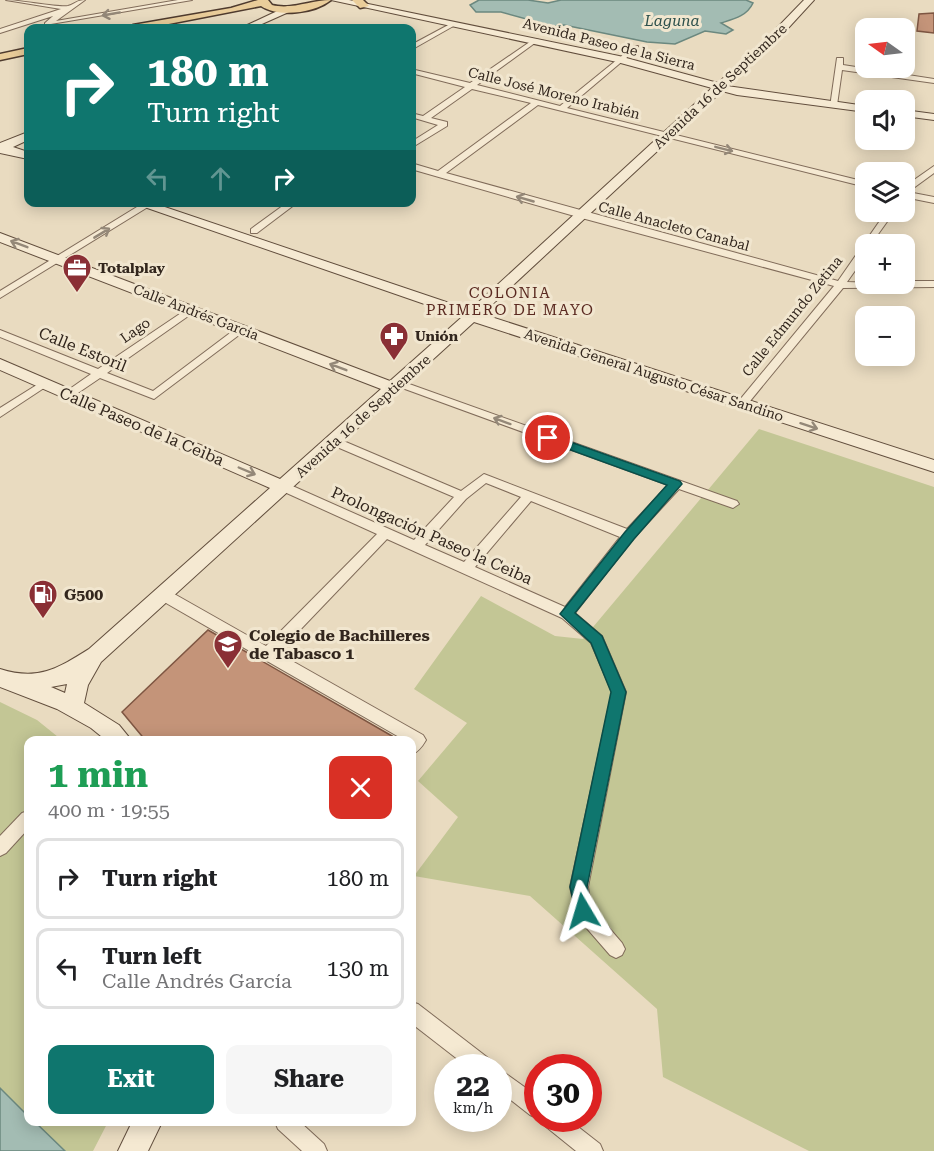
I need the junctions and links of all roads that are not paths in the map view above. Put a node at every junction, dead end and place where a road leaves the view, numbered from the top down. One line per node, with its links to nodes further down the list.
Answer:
1 (9, 0): 11 (street)
2 (82, 0): 11 (street)
3 (189, 0): 11 (street, one-way to 11)
4 (245, 0): 14 (main road)
5 (326, 0): 10 (main road)
6 (336, 0): 9 (main road, Avenida Paseo de la Sierra)
7 (809, 0): 32 (main road, Avenida 16 de Septiembre)
8 (265, 3): 12 (main road); 14 (main road); 18 (main road); 19 (main road)
9 (361, 3): 13 (main road, Avenida Paseo de la Sierra)
10 (305, 7): 12 (main road); 13 (main road, Avenida Paseo de la Sierra)
11 (67, 9): 16 (street)
12 (288, 9): 20 (main road)
13 (382, 10): 21 (main road, Avenida Paseo de la Sierra)
14 (229, 11): 17 (main road)
15 (8, 20): 16 (street)
16 (24, 22): 22 (street)
17 (156, 24)
18 (170, 24)
19 (240, 24)
20 (255, 24)
21 (454, 24): 23 (main road, Avenida Paseo de la Sierra); 24 (street)
22 (0, 31)
23 (536, 40): 28 (main road, Avenida Paseo de la Sierra); 31 (street)
24 (416, 45)
25 (636, 47): 28 (street)
26 (23, 52): 27 (main road)
27 (0, 55)
28 (619, 59): 32 (main road, Avenida Paseo de la Sierra); 36 (street)
29 (416, 72): 31 (street, Calle José Moreno Irabién)
30 (934, 81): 34 (street)
31 (471, 86): 33 (street, Calle José Moreno Irabién); 40 (street)
32 (718, 87): 34 (main road, Avenida Paseo de la Sierra); 42 (main road, Avenida 16 de Septiembre)
33 (536, 103): 36 (street, Calle José Moreno Irabién); 50 (street)
34 (833, 105): 35 (main road, Avenida Paseo de la Sierra)
35 (855, 108)
36 (561, 109): 42 (street, Calle José Moreno Irabién)
37 (915, 114): 39 (main road)
38 (416, 116): 40 (street)
39 (934, 117)
40 (424, 118): 44 (street)
41 (24, 132): 45 (main road)
42 (668, 134): 51 (street, Calle José Moreno Irabién, one-way to 51); 59 (main road, Avenida 16 de Septiembre)
43 (24, 138): 45 (main road)
44 (416, 143)
45 (1, 149): 46 (main road); 47 (main road)
46 (24, 155)
47 (24, 164)
48 (416, 167): 50 (street, Calle Anacleto Canabal)
49 (934, 169): 52 (street)
50 (440, 174): 59 (street, Calle Anacleto Canabal, one-way to 50)
51 (855, 181)
52 (915, 184)
53 (915, 196): 54 (street)
54 (934, 200)
55 (140, 207): 62 (street, one-way to 55)
56 (154, 207): 68 (main road, Avenida General Augusto César Sandino)
57 (183, 207): 60 (main road, Avenida General Augusto César Sandino)
58 (287, 207): 60 (street)
59 (581, 215): 65 (street, Calle Anacleto Canabal); 68 (main road, Avenida 16 de Septiembre)
60 (254, 231): 68 (main road, Avenida General Augusto César Sandino)
61 (0, 237): 62 (main road, Calle Andrés García, one-way to 61)
62 (58, 260): 66 (street); 67 (main road, Calle Andrés García)
63 (855, 262): 65 (street, Calle Edmundo Zetina)
64 (934, 284): 65 (street, Calle Anacleto Canabal)
65 (840, 285): 76 (street, Calle Edmundo Zetina)
66 (0, 295)
67 (190, 310): 69 (main road, Calle Andrés García); 72 (street, Lago)
68 (477, 312): 74 (main road, Avenida 16 de Septiembre); 76 (main road, Avenida General Augusto César Sandino)
69 (242, 330): 72 (street, Calle Estoril); 74 (main road, Calle Andrés García, one-way to 69)
70 (0, 333): 72 (street, Calle Estoril)
71 (0, 364): 73 (main road, Calle Paseo de la Ceiba)
72 (99, 374): 75 (street, Lago)
73 (43, 384): 75 (main road, Calle Paseo de la Ceiba); 77 (street)
74 (395, 386): 78 (main road, Avenida 16 de Septiembre); 81 (street, Calle Andrés García, one-way to 74)
75 (68, 395): 82 (main road, Calle Paseo de la Ceiba, one-way to 82)
76 (746, 399): 79 (main road, Avenida General Augusto César Sandino); 80 (main road, Avenida General Augusto César Sandino, one-way to 80)
77 (0, 413)
78 (334, 441): 82 (main road, Avenida 16 de Septiembre); 83 (street)
79 (934, 454)
80 (934, 466)
81 (676, 484): 85 (street, Calle Andrés García); 87 (street)
82 (284, 487): 86 (street, Prolongación Paseo la Ceiba); 90 (main road, Avenida 16 de Septiembre)
83 (462, 496): 84 (street); 88 (street)
84 (529, 496): 87 (street); 89 (street)
85 (733, 504)
86 (386, 532): 88 (street, Prolongación Paseo la Ceiba); 92 (street)
87 (629, 535): 91 (street)
88 (416, 547): 89 (street, Prolongación Paseo la Ceiba)
89 (467, 568): 91 (street, Prolongación Paseo la Ceiba)
90 (164, 595): 92 (street); 93 (main road, Avenida 16 de Septiembre)
91 (567, 614): 100 (street, Prolongación Paseo la Ceiba)
92 (268, 654): 97 (street)
93 (96, 655): 94 (main road, Avenida 16 de Septiembre); 95 (main road, Avenida 16 de Septiembre)
94 (10, 681): 95 (main road)
95 (72, 708): 96 (main road)
96 (109, 736)
97 (411, 736)
98 (24, 822): 99 (street)
99 (0, 848)
100 (616, 949)
101 (416, 1015): 102 (street)
102 (467, 1054)
103 (512, 1089): 104 (street)
104 (524, 1098)
105 (145, 1126): 108 (main road)
106 (289, 1126): 109 (street)
107 (569, 1132): 110 (street)
108 (133, 1151)
109 (317, 1151)
110 (593, 1151)

